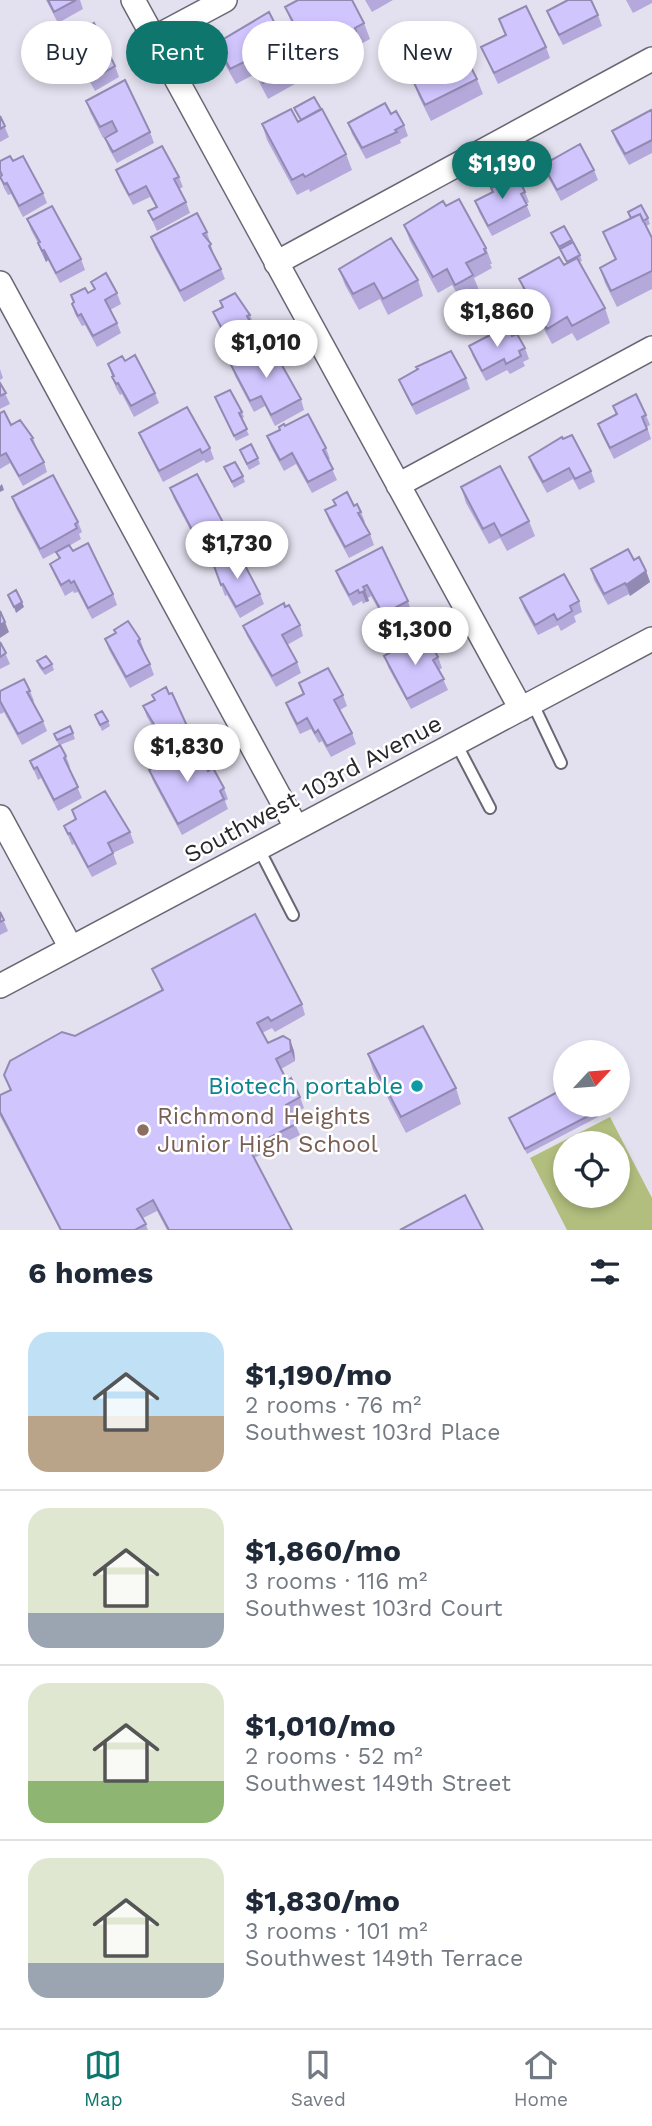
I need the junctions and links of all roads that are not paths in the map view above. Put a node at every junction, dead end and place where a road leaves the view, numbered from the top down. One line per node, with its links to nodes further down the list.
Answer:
1 (133, 0): 3 (street)
2 (225, 0): 4 (street)
3 (145, 21)
4 (186, 21)
5 (652, 60): 7 (street)
6 (179, 84): 7 (street)
7 (276, 262): 10 (street)
8 (0, 283): 17 (street)
9 (652, 348): 10 (street)
10 (398, 485): 12 (street)
11 (652, 639): 12 (street, Southwest 103rd Avenue)
12 (526, 705): 13 (street, Southwest 103rd Avenue); 14 (lane)
13 (456, 743): 15 (lane); 17 (street, Southwest 103rd Avenue)
14 (561, 763)
15 (490, 808)
16 (0, 817): 20 (street)
17 (296, 827): 18 (street, Southwest 103rd Avenue)
18 (258, 847): 19 (lane); 20 (street, Southwest 103rd Avenue)
19 (293, 915)
20 (71, 948): 21 (street, Southwest 103rd Avenue)
21 (0, 986)

